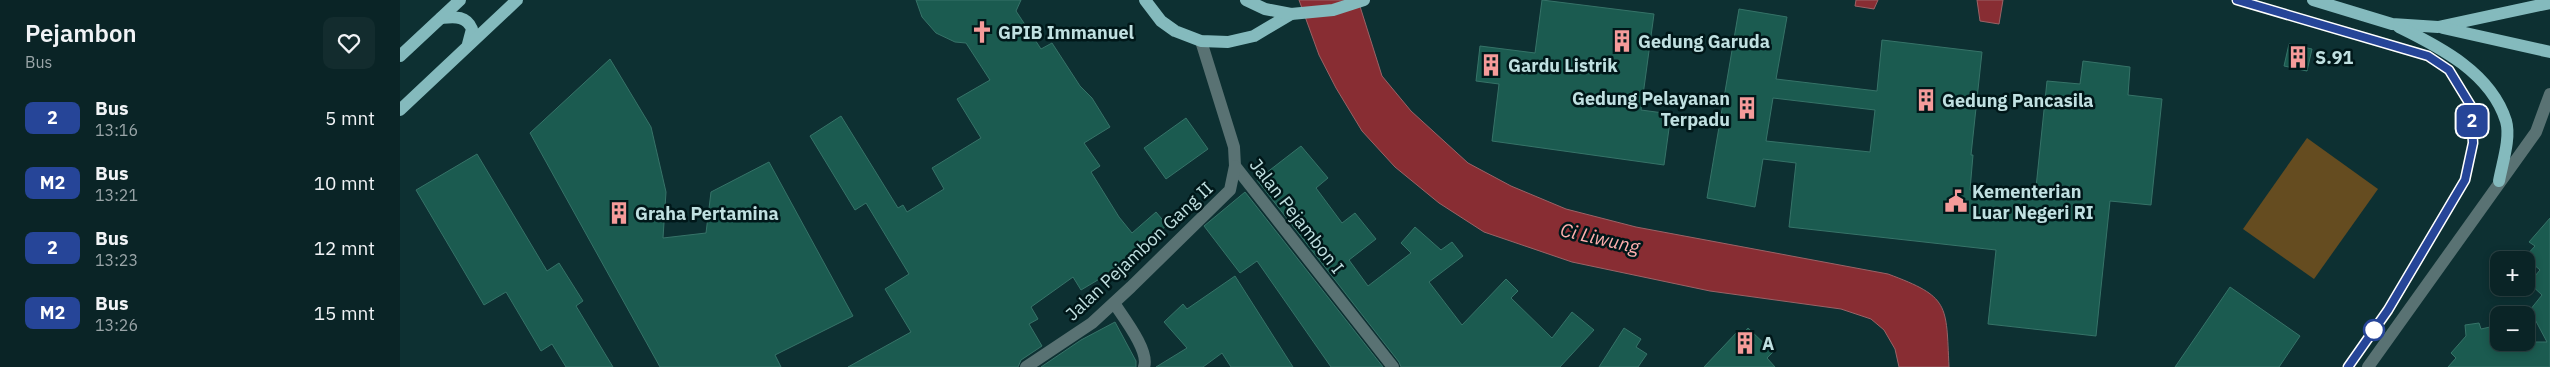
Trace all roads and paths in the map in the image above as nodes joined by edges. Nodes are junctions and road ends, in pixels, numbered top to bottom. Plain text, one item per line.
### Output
1 (460, 0) edge
2 (517, 0) edge
3 (1145, 0) edge
4 (1246, 0) edge
5 (1364, 0) edge
6 (2313, 0) edge
7 (2550, 2) edge
8 (1293, 14) junction
9 (441, 18) junction
10 (2392, 24) junction
11 (2438, 27) junction
12 (1201, 41) junction
13 (468, 45) junction
14 (2550, 52) edge
15 (400, 56) edge
16 (2550, 94) edge
17 (400, 110) edge
18 (1235, 166) junction
19 (2499, 182) junction
20 (1114, 303) junction
21 (1026, 367) edge
22 (1144, 367) edge
23 (1393, 367) edge
24 (2368, 367) edge

1 - 9 main road
2 - 13 main road
3 - 12 main road
4 - 8 main road
5 - 8 main road
6 - 10 main road
7 - 11 main road
8 - 12 main road
9 - 13 main road
9 - 15 main road
10 - 11 main road
10 - 19 main road
11 - 14 main road
12 - 18 street, Jalan Pejambon I
13 - 17 main road
16 - 19 street
18 - 20 street, Jalan Pejambon Gang II
18 - 23 street, Jalan Pejambon I
19 - 24 street
20 - 21 street, Jalan Pejambon Gang II
20 - 22 street

